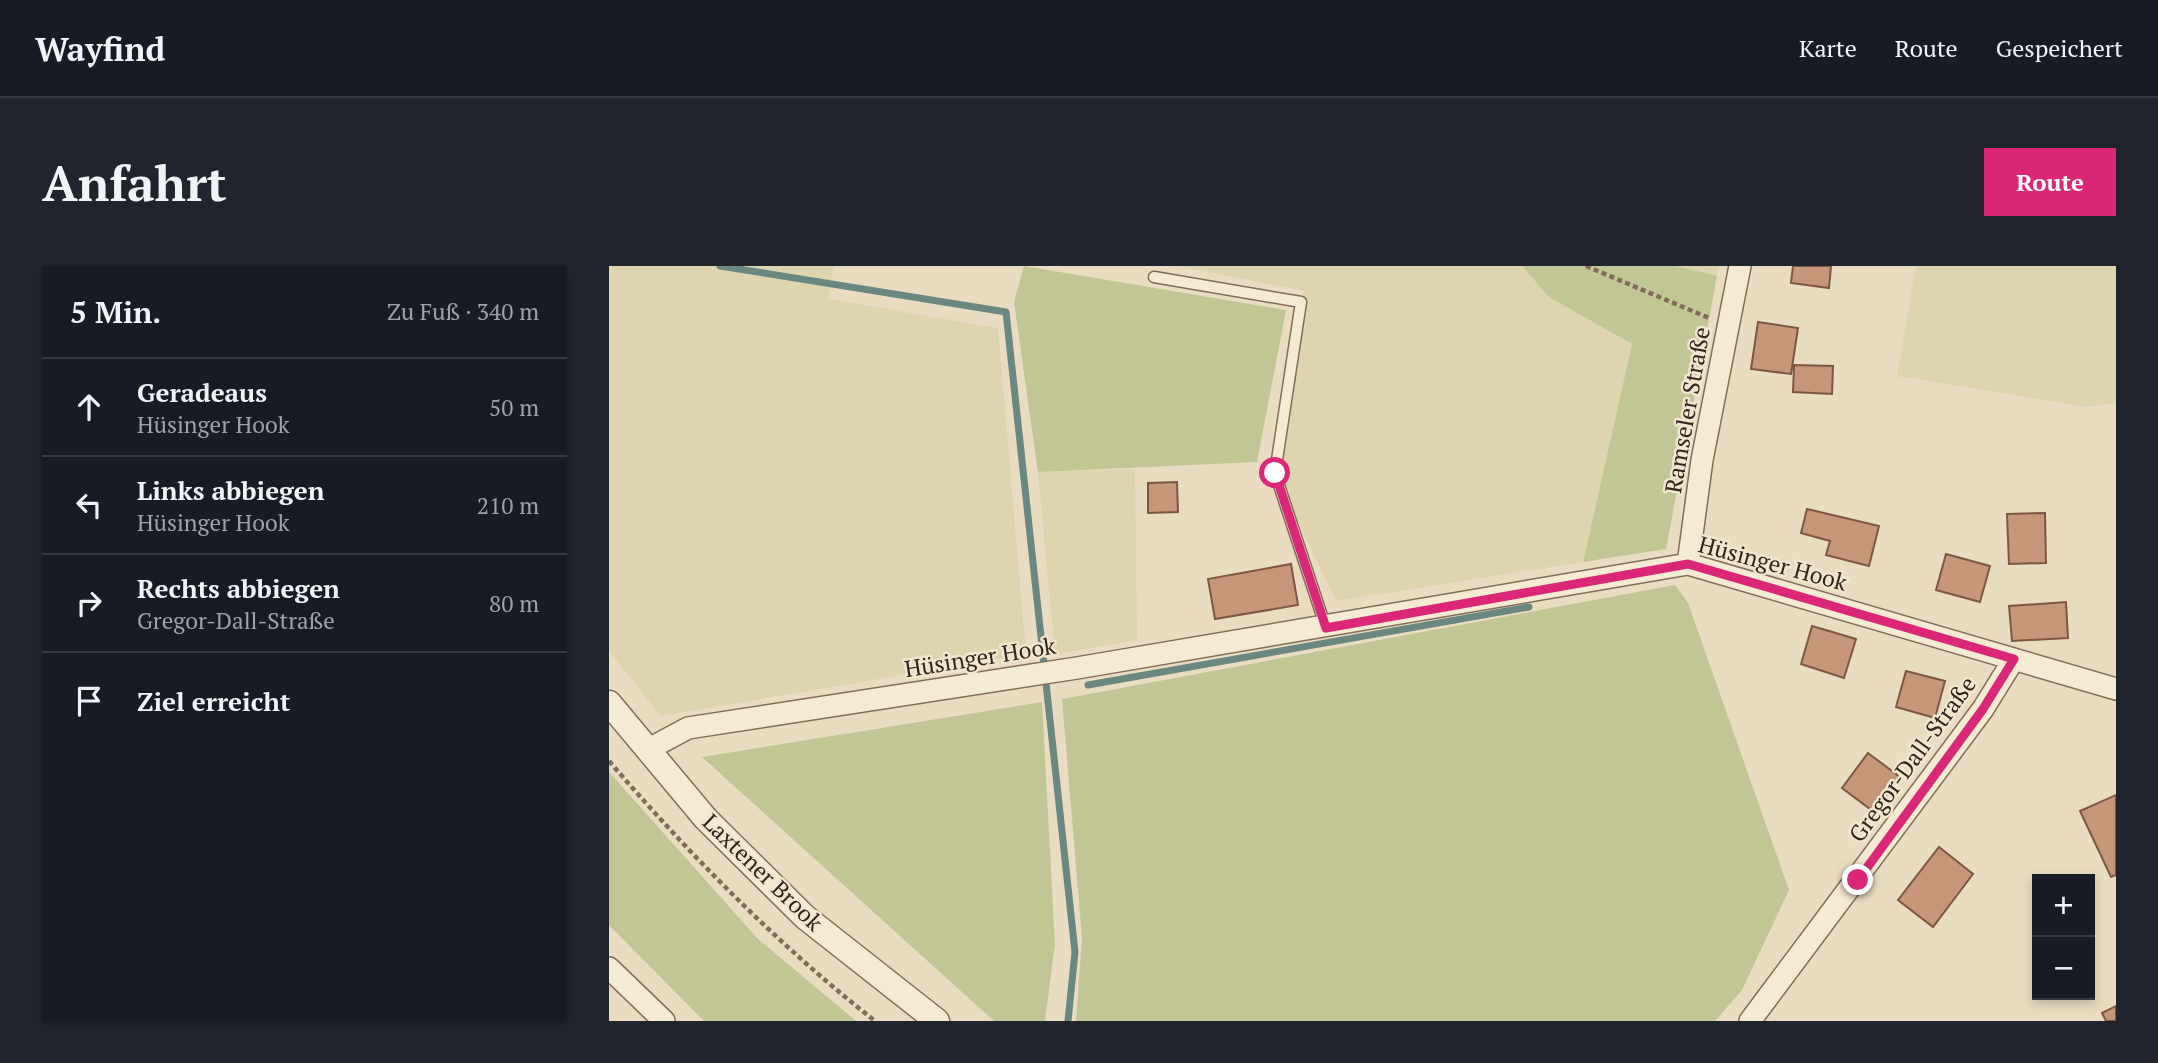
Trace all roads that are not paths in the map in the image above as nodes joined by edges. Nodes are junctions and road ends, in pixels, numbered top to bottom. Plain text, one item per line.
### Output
1 (1740, 266) edge
2 (1154, 277) dead end
3 (1688, 564) junction
4 (1326, 628) junction
5 (2014, 659) junction
6 (2116, 689) edge
7 (609, 703) edge
8 (647, 750) junction
9 (609, 968) edge
10 (664, 1021) edge
11 (937, 1021) edge
12 (1749, 1021) edge

1 - 3 street, Ramseler Straße
2 - 4 lane
3 - 4 street, Hüsinger Hook
3 - 5 street, Hüsinger Hook
4 - 8 street, Hüsinger Hook
5 - 6 street, Hüsinger Hook
5 - 12 street, Gregor-Dall-Straße
7 - 8 street, Laxtener Brook
8 - 11 street, Laxtener Brook
9 - 10 street

